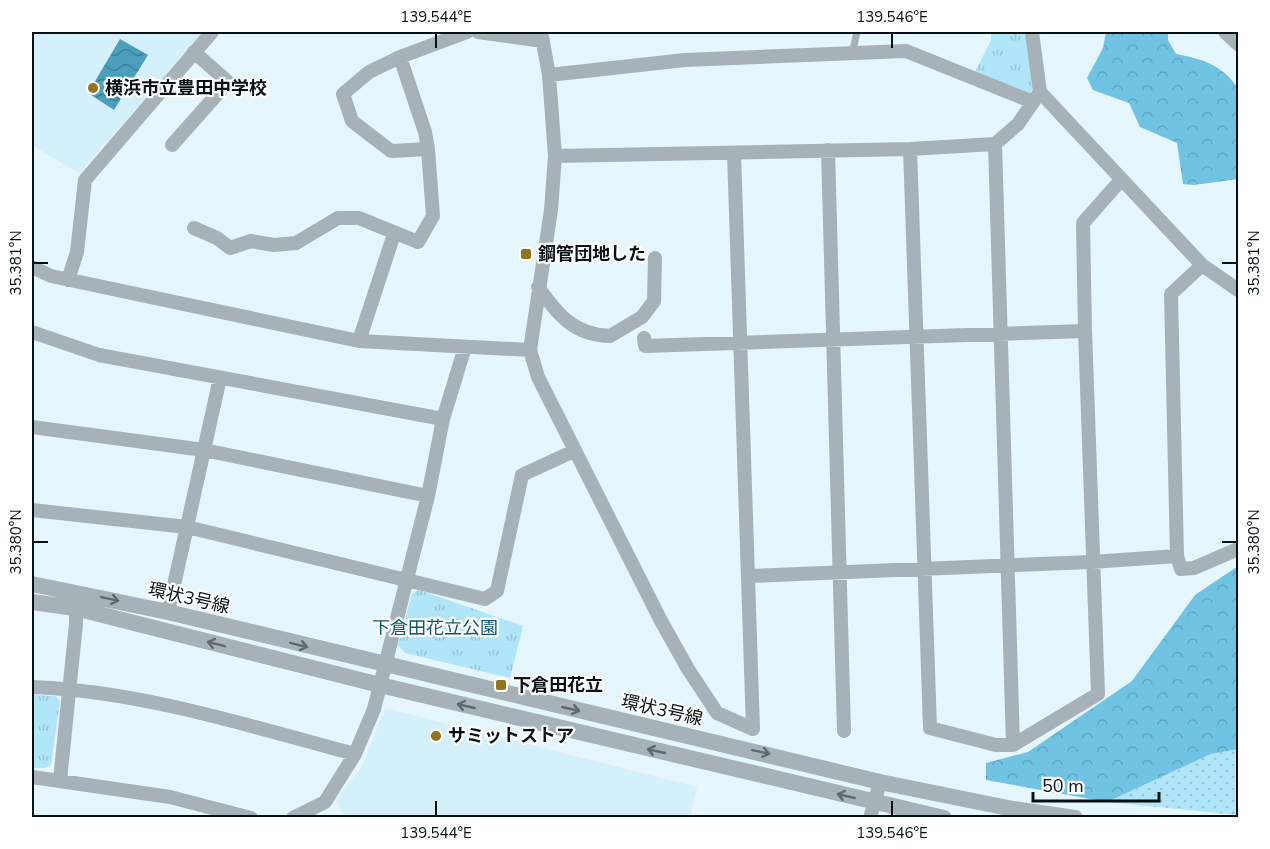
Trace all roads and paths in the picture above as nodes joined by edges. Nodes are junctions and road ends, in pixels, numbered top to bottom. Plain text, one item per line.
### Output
1 (212, 32) edge
2 (467, 32) edge
3 (478, 32) edge
4 (857, 32) edge
5 (1032, 32) edge
6 (1226, 32) edge
7 (542, 36) edge
8 (1239, 44) edge
9 (194, 52) junction
10 (852, 54) junction
11 (399, 57) junction
12 (549, 75) junction
13 (1037, 97) junction
14 (995, 144) junction
15 (172, 145) dead end
16 (428, 149) junction
17 (910, 149) junction
18 (828, 150) junction
19 (734, 153) junction
20 (555, 156) junction
21 (1121, 180) junction
22 (194, 228) dead end
23 (394, 234) junction
24 (655, 258) dead end
25 (1202, 265) junction
26 (32, 267) edge
27 (68, 280) junction
28 (538, 288) junction
29 (1239, 290) edge
30 (1085, 331) junction
31 (32, 332) edge
32 (1001, 332) junction
33 (916, 335) junction
34 (833, 337) junction
35 (644, 338) dead end
36 (359, 341) junction
37 (741, 343) junction
38 (465, 347) junction
39 (530, 350) junction
40 (220, 378) junction
41 (443, 419) junction
42 (32, 428) edge
43 (204, 450) junction
44 (574, 451) junction
45 (428, 496) junction
46 (32, 510) edge
47 (187, 527) junction
48 (1239, 549) edge
49 (1177, 556) junction
50 (1092, 562) junction
51 (1008, 566) junction
52 (924, 568) junction
53 (840, 571) junction
54 (749, 576) junction
55 (405, 580) junction
56 (32, 584) edge
57 (76, 600) junction
58 (32, 602) edge
59 (168, 612) junction
60 (384, 665) junction
61 (380, 686) junction
62 (32, 687) edge
63 (69, 688) junction
64 (844, 731) dead end
65 (1013, 745) junction
66 (355, 754) junction
67 (32, 777) edge
68 (60, 780) junction
69 (880, 782) junction
70 (871, 810) edge
71 (251, 818) edge
72 (293, 818) edge
73 (944, 818) edge
74 (1075, 818) edge

1 - 9 street
2 - 11 street
3 - 7 street
4 - 10 lane
5 - 13 street
6 - 8 street
7 - 12 street
9 - 15 street
9 - 27 street
10 - 12 street
10 - 13 street
11 - 16 street
11 - 16 street
12 - 20 street
13 - 14 street
13 - 21 street
14 - 17 street
14 - 32 street
16 - 23 street
17 - 18 street
17 - 33 street
18 - 19 street
18 - 34 street
19 - 20 street
19 - 37 street
20 - 28 street
21 - 25 street
21 - 30 street
22 - 23 street
23 - 36 street
24 - 28 street
25 - 29 street
25 - 49 street
26 - 27 street
27 - 36 street
28 - 39 street
30 - 32 street
30 - 50 street
31 - 40 street
32 - 33 street
32 - 51 street
33 - 34 street
33 - 52 street
34 - 37 street
34 - 53 street
35 - 37 street
36 - 38 street
37 - 54 street
38 - 39 street
38 - 41 street
39 - 44 street
40 - 41 street
40 - 43 street
41 - 45 street
42 - 43 street
43 - 45 street
43 - 47 street
44 - 54 street
44 - 55 street
45 - 55 street
46 - 47 street
47 - 55 street
47 - 59 street
48 - 49 street
49 - 50 street
50 - 51 street
50 - 65 street
51 - 52 street
51 - 65 street
52 - 53 street
52 - 65 street
53 - 54 street
53 - 64 street
55 - 60 street
56 - 57 street, 環状3号線
57 - 58 street, 環状3号線
57 -> 59 street, 環状3号線
61 -> 57 street, 環状3号線
57 - 63 street
59 -> 60 street, 環状3号線
60 - 61 street
60 -> 69 street, 環状3号線
61 - 66 street
70 -> 61 street, 環状3号線
62 - 63 street
63 - 66 street
63 - 68 street
66 - 72 street
67 - 68 street
68 - 71 street
69 - 70 street
69 - 74 street, 環状3号線
70 - 73 street, 環状3号線

